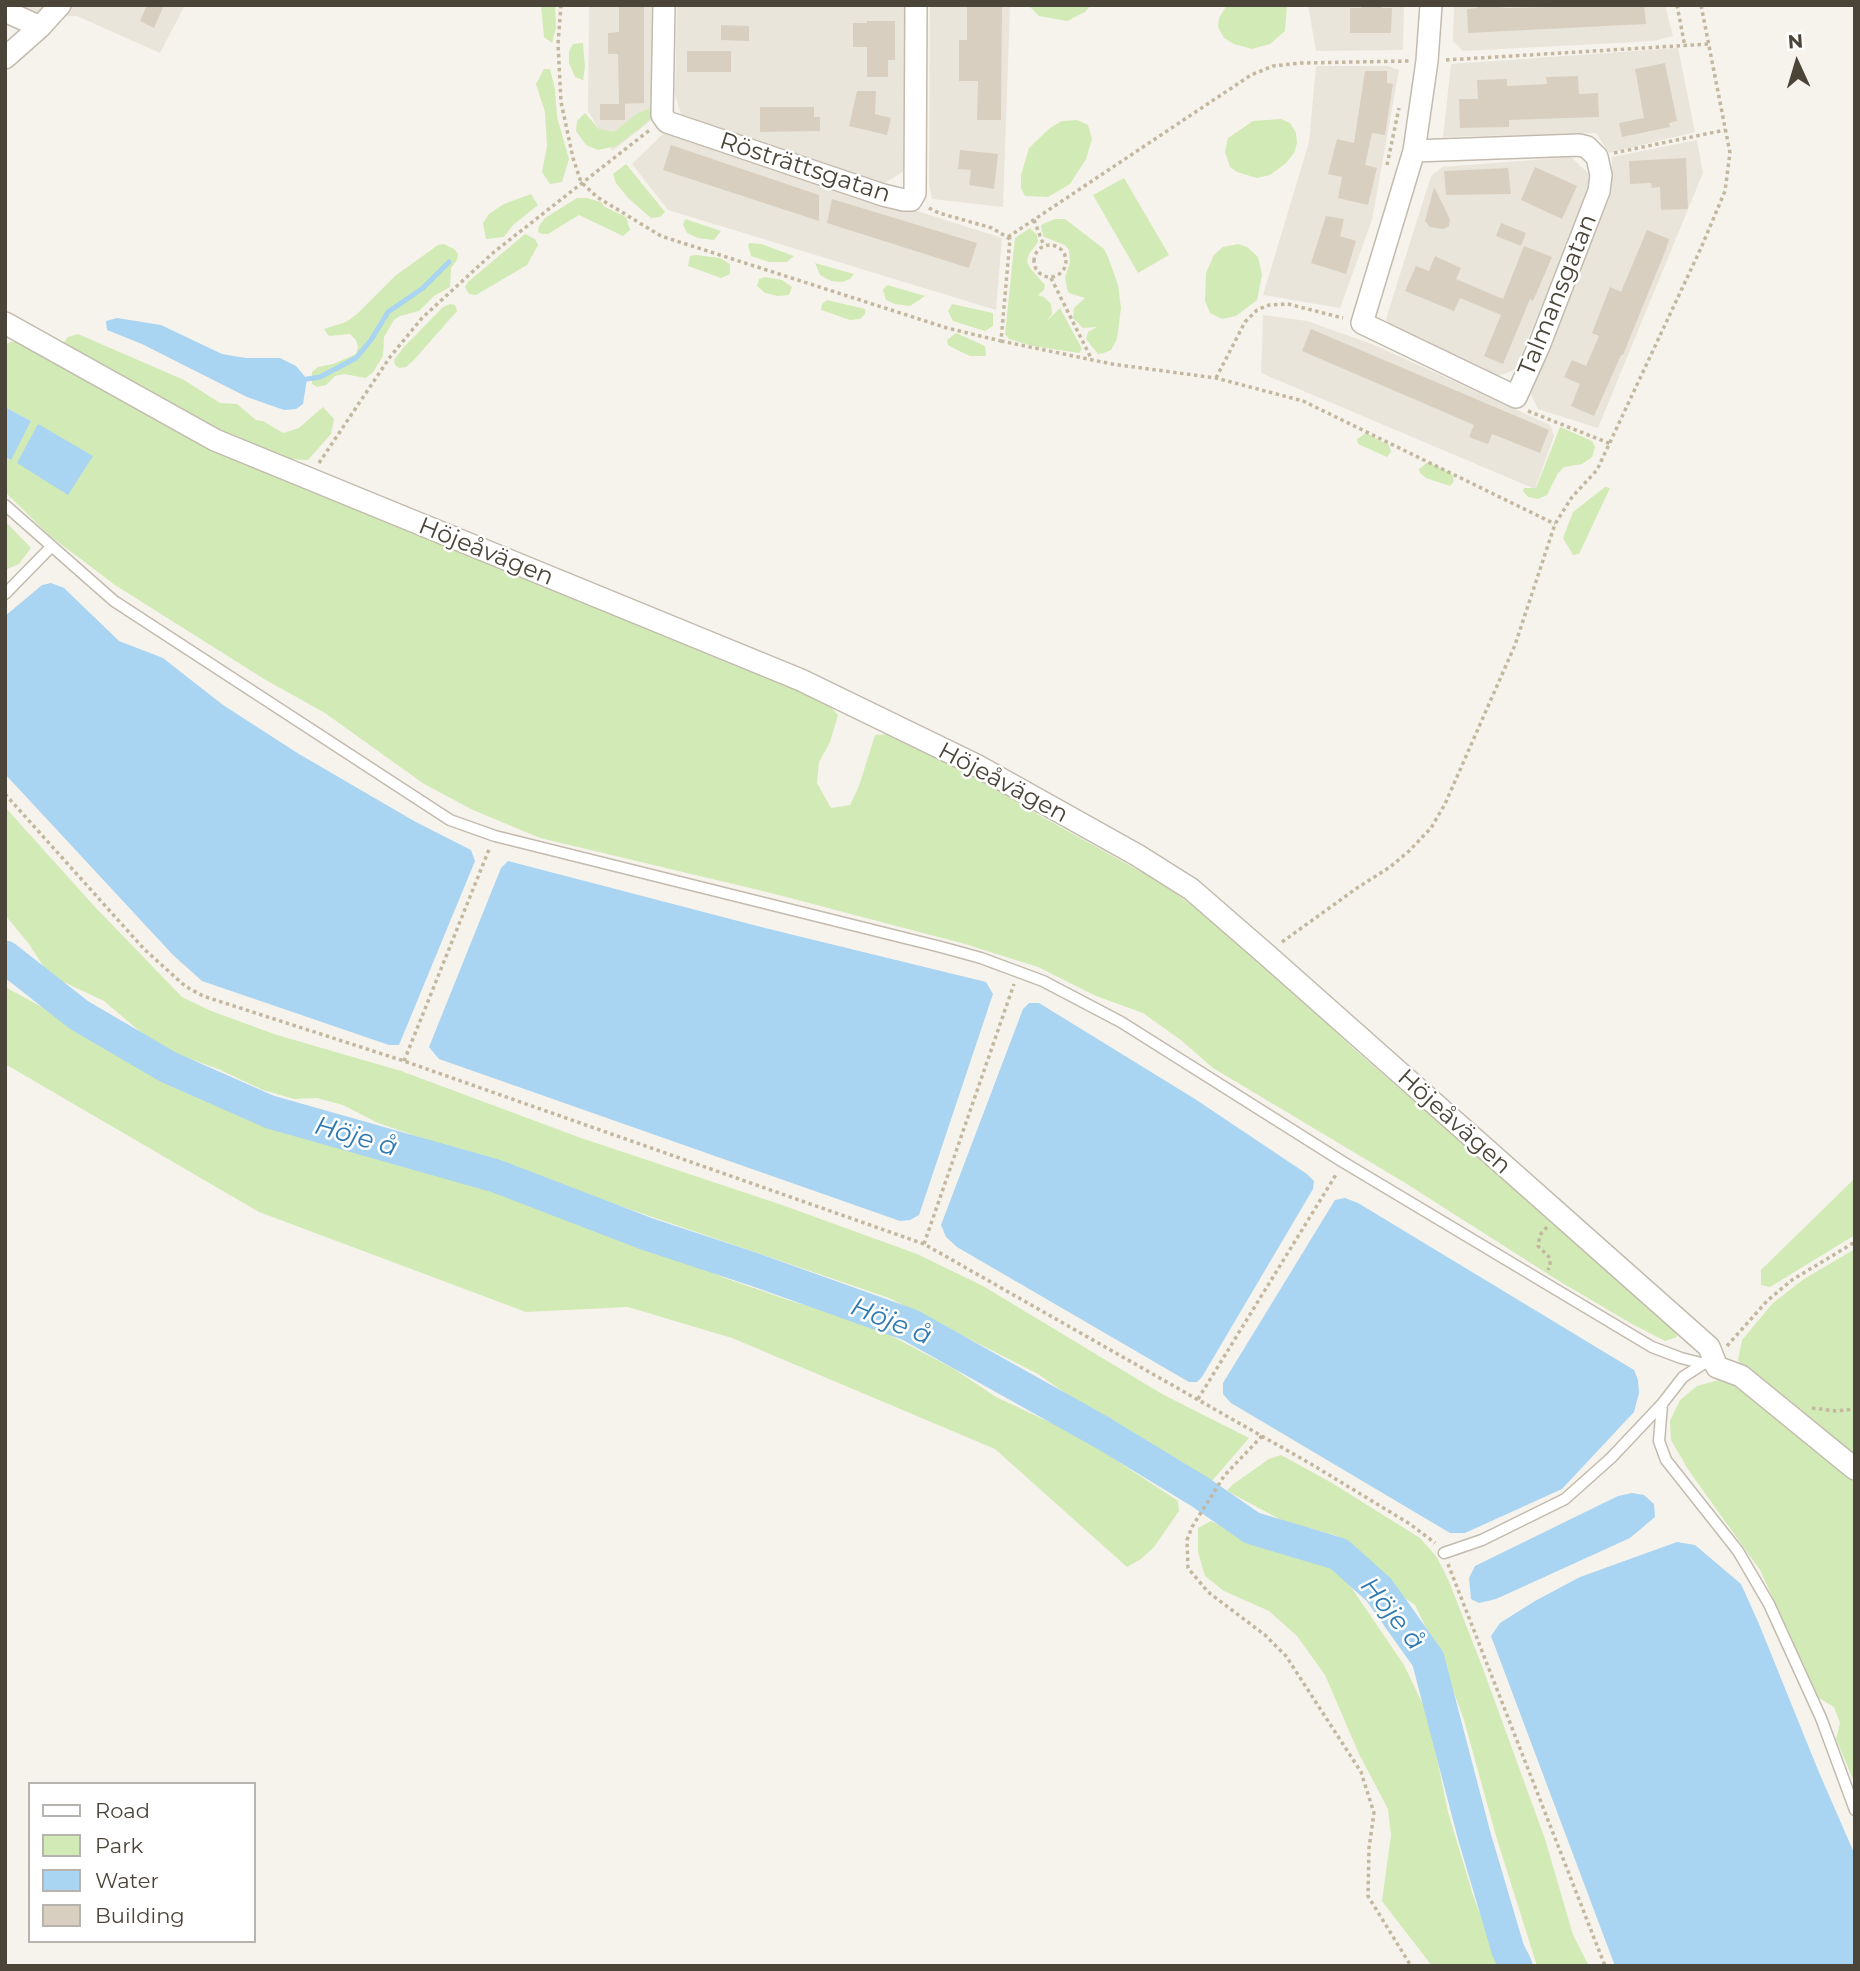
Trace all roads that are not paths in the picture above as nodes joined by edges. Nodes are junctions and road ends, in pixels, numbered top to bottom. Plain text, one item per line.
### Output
1 (60, 5) edge
2 (664, 5) edge
3 (916, 5) edge
4 (1431, 5) edge
5 (5, 11) edge
6 (40, 27) junction
7 (5, 58) edge
8 (1414, 151) junction
9 (7, 327) edge
10 (5, 505) edge
11 (51, 547) junction
12 (5, 594) edge
13 (1710, 1365) junction
14 (1662, 1404) junction
15 (1855, 1469) edge
16 (1444, 1553) road end
17 (1855, 1810) edge

1 - 6 street
2 - 3 street, Rösträttsgatan
4 - 8 street
5 - 6 street
6 - 7 street
8 - 8 street, Talmansgatan
9 - 13 street, Höjeåvägen
10 - 11 lane
11 - 12 lane
11 - 13 lane
13 - 14 lane
13 - 15 street
14 - 16 lane
14 - 17 lane

